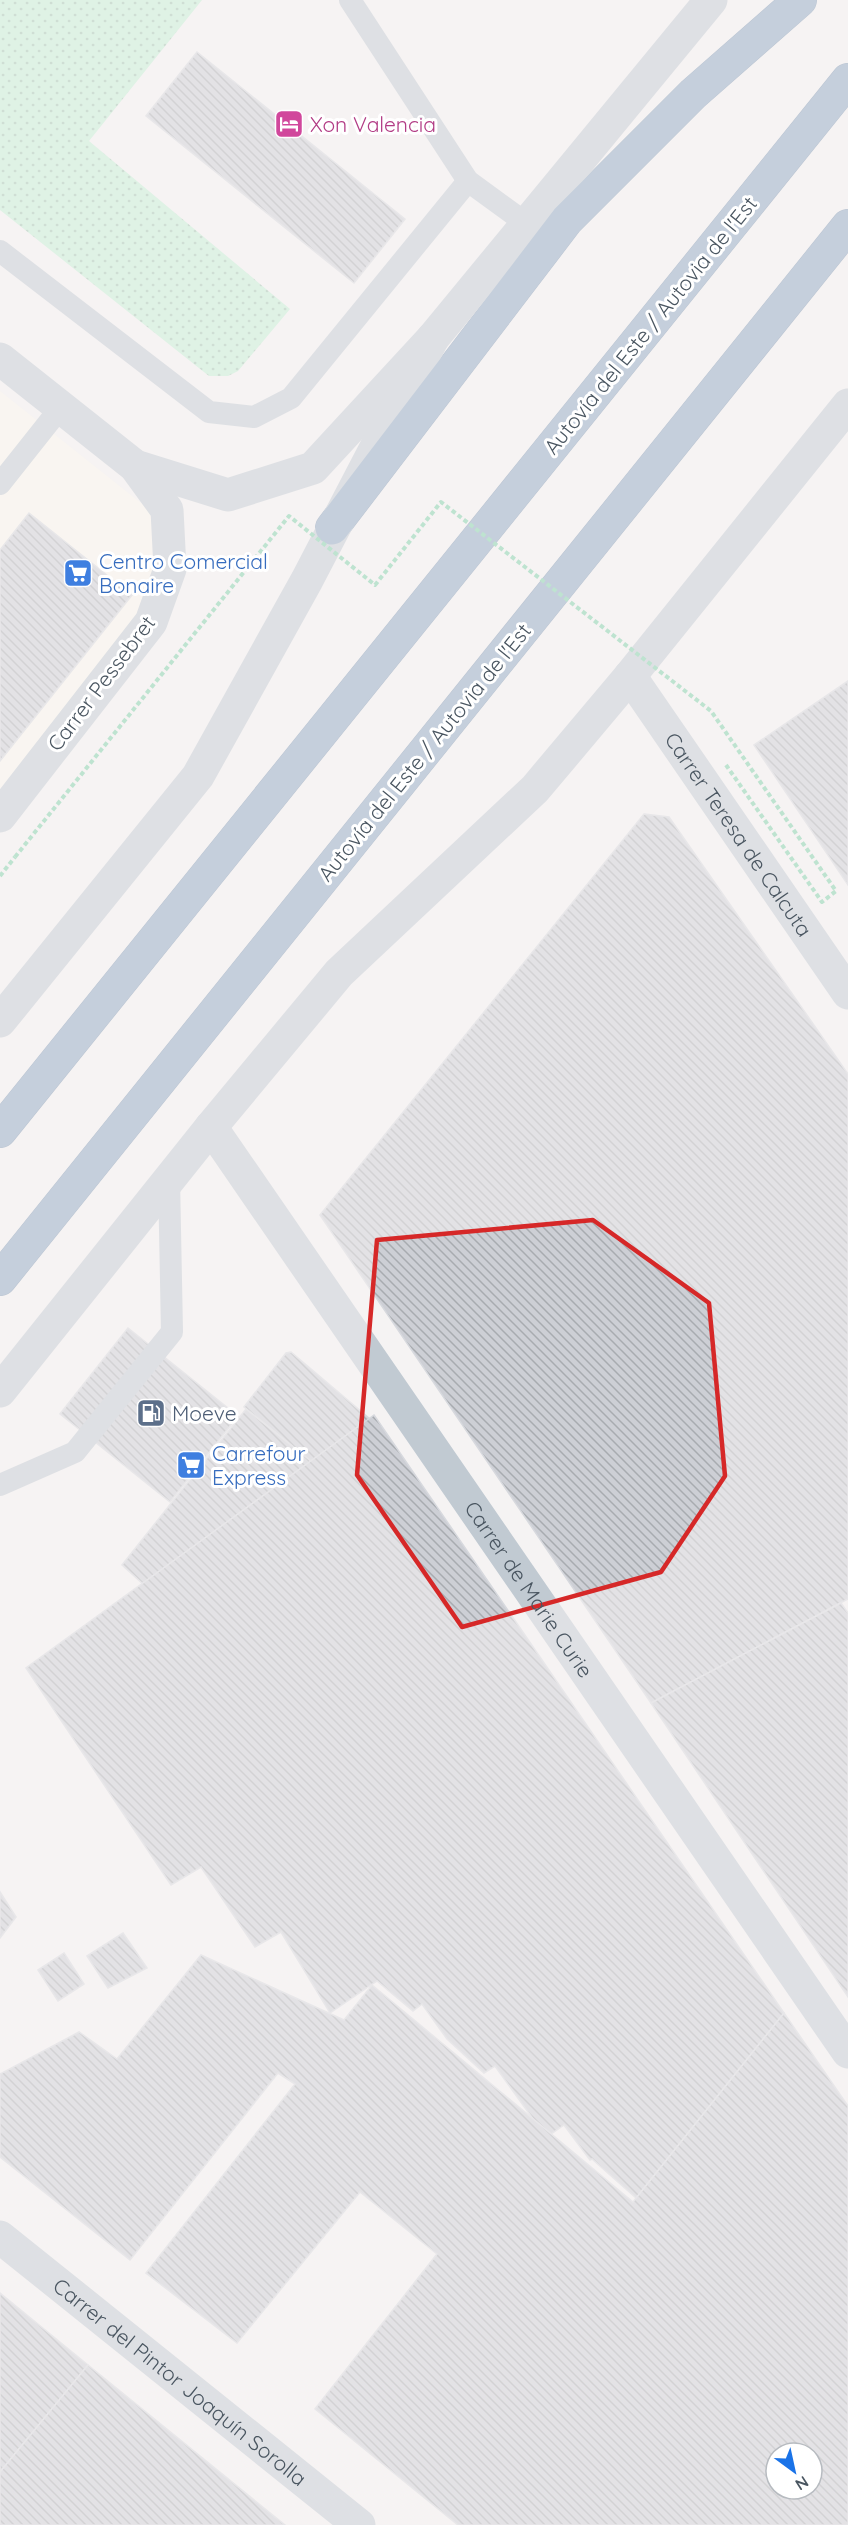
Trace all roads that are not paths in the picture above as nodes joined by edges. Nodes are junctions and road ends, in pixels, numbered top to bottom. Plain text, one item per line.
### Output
1 (350, 0) edge
2 (711, 0) edge
3 (800, 0) edge
4 (848, 80) edge
5 (468, 181) junction
6 (527, 224) junction
7 (848, 226) edge
8 (0, 251) edge
9 (433, 338) junction
10 (0, 359) edge
11 (848, 405) edge
12 (61, 407) junction
13 (135, 466) junction
14 (0, 484) edge
15 (332, 528) junction
16 (630, 676) junction
17 (0, 816) edge
18 (848, 993) edge
19 (0, 1021) edge
20 (211, 1127) junction
21 (0, 1131) edge
22 (170, 1178) junction
23 (0, 1279) edge
24 (0, 1391) edge
25 (0, 1485) edge
26 (848, 2052) edge
27 (0, 2237) edge
28 (359, 2525) edge

1 - 5 lane
2 - 6 street
3 - 15 highway
4 - 21 highway, Autovía del Este / Autovia de l'Est
5 - 6 lane
5 - 8 lane
6 - 9 street
7 - 23 highway, Autovía del Este / Autovia de l'Est
9 - 13 street
9 - 15 street
10 - 12 street, Carrer Pessebret
11 - 16 street
12 - 13 street, Carrer Pessebret
12 - 14 lane
13 - 17 street, Carrer Pessebret
15 - 19 street
16 - 18 street, Carrer Teresa de Calcuta
16 - 20 street
20 - 22 street
20 - 26 street, Carrer de Marie Curie
22 - 24 street
22 - 25 lane
27 - 28 street, Carrer del Pintor Joaquín Sorolla

